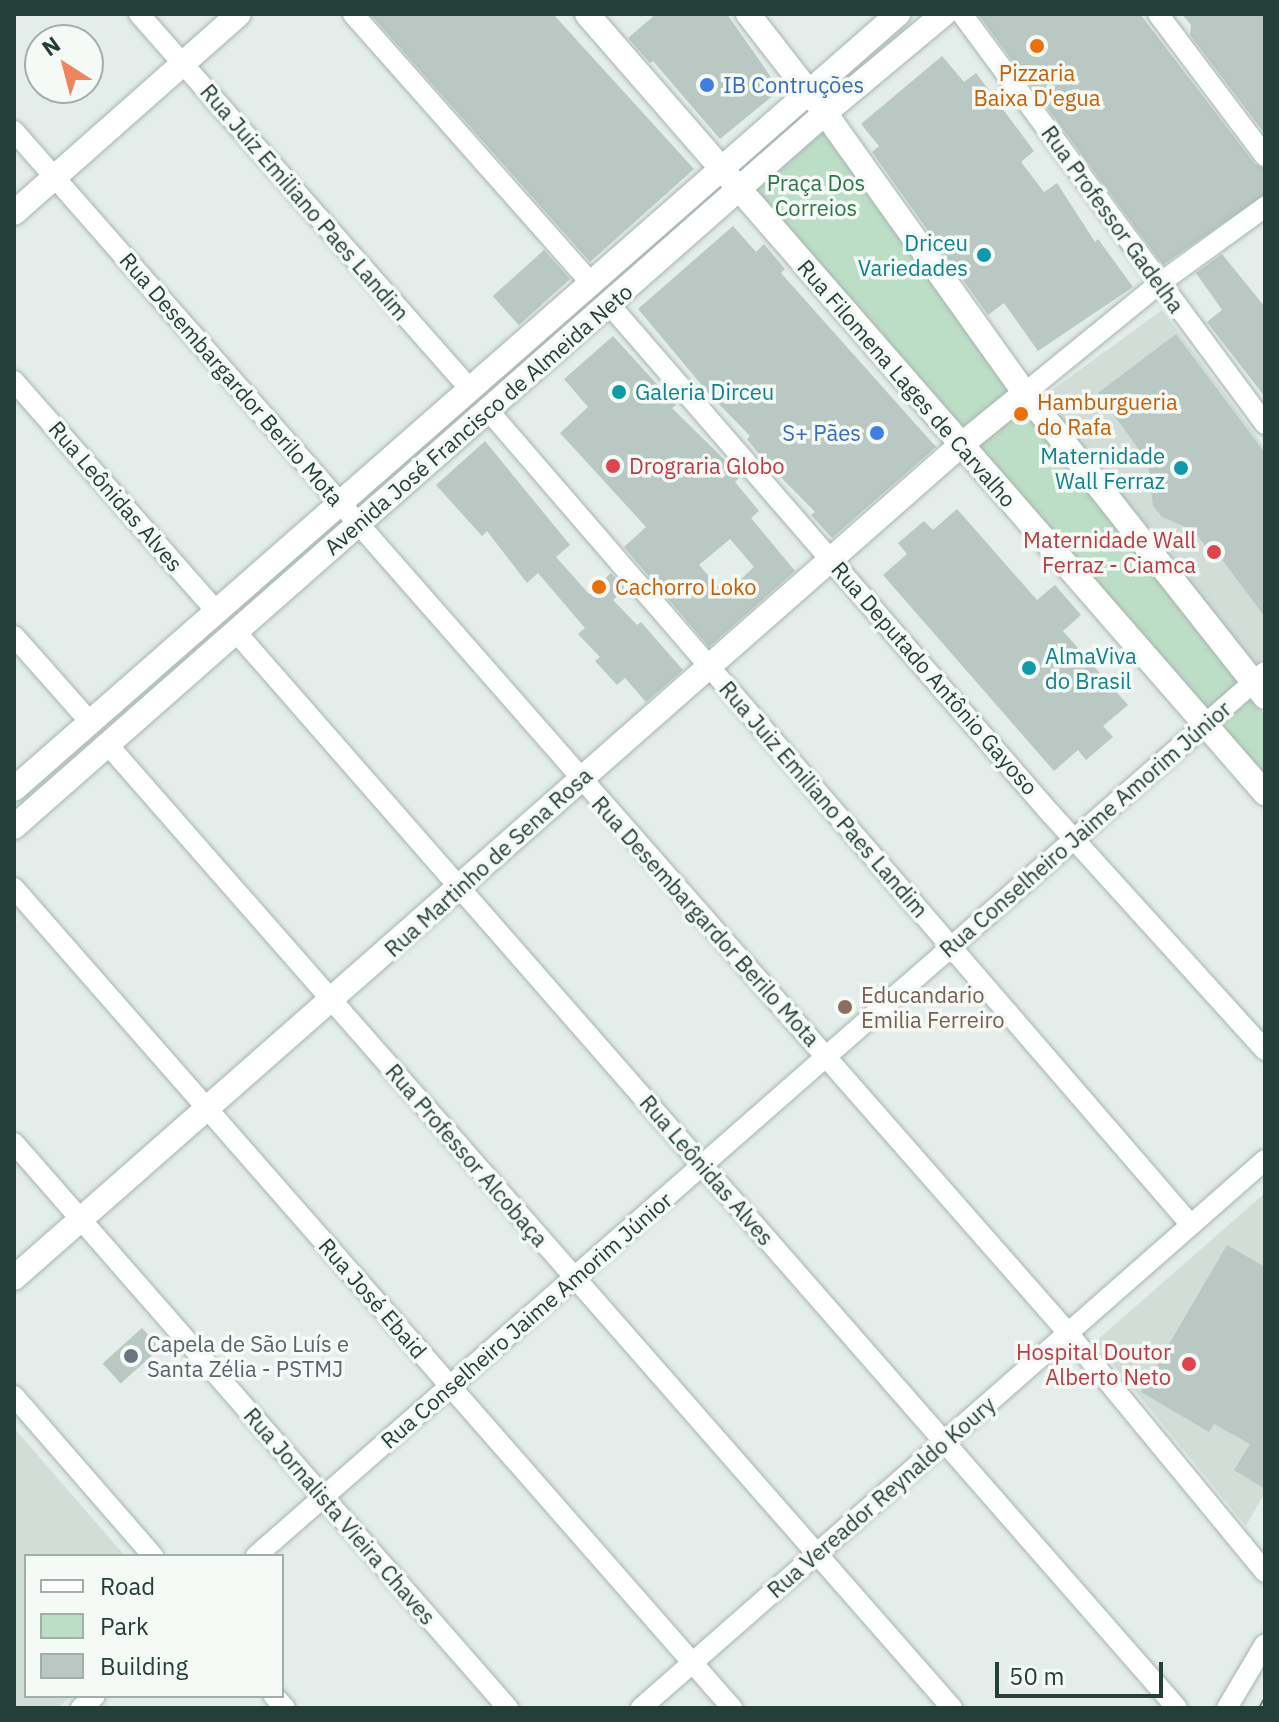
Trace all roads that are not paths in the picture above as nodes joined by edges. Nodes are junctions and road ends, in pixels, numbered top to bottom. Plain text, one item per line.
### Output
1 (139, 14) edge
2 (239, 14) edge
3 (353, 14) edge
4 (587, 14) edge
5 (748, 14) edge
6 (898, 14) edge
7 (944, 14) edge
8 (962, 14) edge
9 (1158, 14) edge
10 (183, 63) junction
11 (808, 92) junction
12 (825, 113) junction
13 (14, 131) edge
14 (1265, 156) edge
15 (720, 170) junction
16 (55, 177) junction
17 (738, 190) junction
18 (1265, 207) edge
19 (14, 213) edge
20 (591, 283) junction
21 (1160, 283) junction
22 (609, 304) junction
23 (14, 381) edge
24 (470, 389) junction
25 (1025, 393) junction
26 (488, 410) junction
27 (1265, 424) edge
28 (961, 445) junction
29 (340, 501) junction
30 (359, 523) junction
31 (833, 559) junction
32 (217, 612) junction
33 (236, 632) junction
34 (14, 636) edge
35 (711, 668) junction
36 (1261, 683) edge
37 (91, 723) junction
38 (1207, 723) junction
39 (109, 746) junction
40 (580, 780) junction
41 (14, 789) edge
42 (1265, 793) edge
43 (14, 827) edge
44 (1075, 838) junction
45 (14, 888) edge
46 (461, 889) junction
47 (950, 946) junction
48 (332, 1000) junction
49 (1265, 1050) edge
50 (826, 1056) junction
51 (207, 1109) junction
52 (14, 1143) edge
53 (1265, 1160) edge
54 (703, 1165) junction
55 (81, 1220) junction
56 (1191, 1225) junction
57 (574, 1277) junction
58 (14, 1278) edge
59 (1068, 1333) junction
60 (449, 1386) junction
61 (14, 1396) edge
62 (944, 1442) junction
63 (324, 1497) junction
64 (151, 1554) edge
65 (258, 1554) edge
66 (817, 1554) junction
67 (1265, 1572) edge
68 (1265, 1644) edge
69 (692, 1663) junction
70 (508, 1708) edge
71 (641, 1708) edge
72 (732, 1708) edge
73 (952, 1708) edge
74 (1177, 1708) edge
75 (1227, 1708) edge

1 - 10 street, Rua Juiz Emiliano Paes Landim
2 - 10 street
3 - 20 street
4 - 15 street
5 - 11 street
6 - 11 street, Avenida José Francisco de Almeida Neto
7 - 12 street, Avenida José Francisco de Almeida Neto
8 - 21 street, Rua Professor Gadelha
9 - 14 street
10 - 16 street
10 - 24 street, Rua Juiz Emiliano Paes Landim
11 - 12 street
11 - 15 street, Avenida José Francisco de Almeida Neto
12 - 17 street, Avenida José Francisco de Almeida Neto
12 - 25 street
13 - 16 street, Rua Desembargardor Berilo Mota
15 - 17 street, Rua Filomena Lages de Carvalho
15 - 20 street, Avenida José Francisco de Almeida Neto
16 - 19 street
16 - 29 street, Rua Desembargardor Berilo Mota
17 - 22 street, Avenida José Francisco de Almeida Neto
17 - 28 street, Rua Filomena Lages de Carvalho
18 - 21 street
20 - 24 street, Avenida José Francisco de Almeida Neto
21 - 25 street
21 - 27 street, Rua Professor Gadelha
22 - 26 street, Avenida José Francisco de Almeida Neto
22 - 31 street, Rua Deputado Antônio Gayoso
23 - 32 street, Rua Leônidas Alves
24 - 29 street, Avenida José Francisco de Almeida Neto
25 - 28 street, Rua Martinho de Sena Rosa
25 - 36 street
26 - 30 street, Avenida José Francisco de Almeida Neto
26 - 35 street, Rua Juiz Emiliano Paes Landim
28 - 31 street, Rua Martinho de Sena Rosa
28 - 38 street, Rua Filomena Lages de Carvalho
29 - 30 street, Rua Desembargardor Berilo Mota
29 - 32 street, Avenida José Francisco de Almeida Neto
30 - 33 street, Avenida José Francisco de Almeida Neto
30 - 40 street, Rua Desembargardor Berilo Mota
31 - 35 street, Rua Martinho de Sena Rosa
31 - 44 street, Rua Deputado Antônio Gayoso
32 - 37 street, Avenida José Francisco de Almeida Neto
33 - 39 street, Avenida José Francisco de Almeida Neto
33 - 46 street, Rua Leônidas Alves
34 - 37 street
35 - 40 street, Rua Martinho de Sena Rosa
35 - 47 street, Rua Juiz Emiliano Paes Landim
36 - 38 street, Rua Conselheiro Jaime Amorim Júnior
37 - 41 street, Avenida José Francisco de Almeida Neto
38 - 42 street, Rua Filomena Lages de Carvalho
38 - 44 street, Rua Conselheiro Jaime Amorim Júnior
39 - 43 street, Avenida José Francisco de Almeida Neto
39 - 48 street, Rua Professor Alcobaça
40 - 46 street, Rua Martinho de Sena Rosa
40 - 50 street, Rua Desembargardor Berilo Mota
44 - 47 street, Rua Conselheiro Jaime Amorim Júnior
44 - 49 street, Rua Deputado Antônio Gayoso
45 - 51 street, Rua José Ebaid
46 - 48 street, Rua Martinho de Sena Rosa
46 - 54 street, Rua Leônidas Alves
47 - 50 street, Rua Conselheiro Jaime Amorim Júnior
47 - 56 street, Rua Juiz Emiliano Paes Landim
48 - 51 street, Rua Martinho de Sena Rosa
48 - 57 street, Rua Professor Alcobaça
50 - 54 street, Rua Conselheiro Jaime Amorim Júnior
50 - 59 street, Rua Desembargardor Berilo Mota
51 - 55 street, Rua Martinho de Sena Rosa
51 - 60 street, Rua José Ebaid
52 - 55 street, Rua Jornalista Vieira Chaves
53 - 56 street, Rua Vereador Reynaldo Koury
54 - 57 street, Rua Conselheiro Jaime Amorim Júnior
54 - 62 street, Rua Leônidas Alves
55 - 58 street, Rua Martinho de Sena Rosa
55 - 63 street, Rua Jornalista Vieira Chaves
56 - 59 street, Rua Vereador Reynaldo Koury
57 - 60 street, Rua Conselheiro Jaime Amorim Júnior
57 - 66 street, Rua Professor Alcobaça
59 - 62 street, Rua Vereador Reynaldo Koury
59 - 67 street, Rua Desembargardor Berilo Mota
60 - 63 street, Rua Conselheiro Jaime Amorim Júnior
60 - 69 street, Rua José Ebaid
61 - 64 street
62 - 66 street, Rua Vereador Reynaldo Koury
62 - 74 street, Rua Leônidas Alves
63 - 65 street, Rua Conselheiro Jaime Amorim Júnior
63 - 70 street, Rua Jornalista Vieira Chaves
66 - 69 street, Rua Vereador Reynaldo Koury
66 - 73 street, Rua Professor Alcobaça
68 - 75 street
69 - 71 street, Rua Vereador Reynaldo Koury
69 - 72 street, Rua José Ebaid

